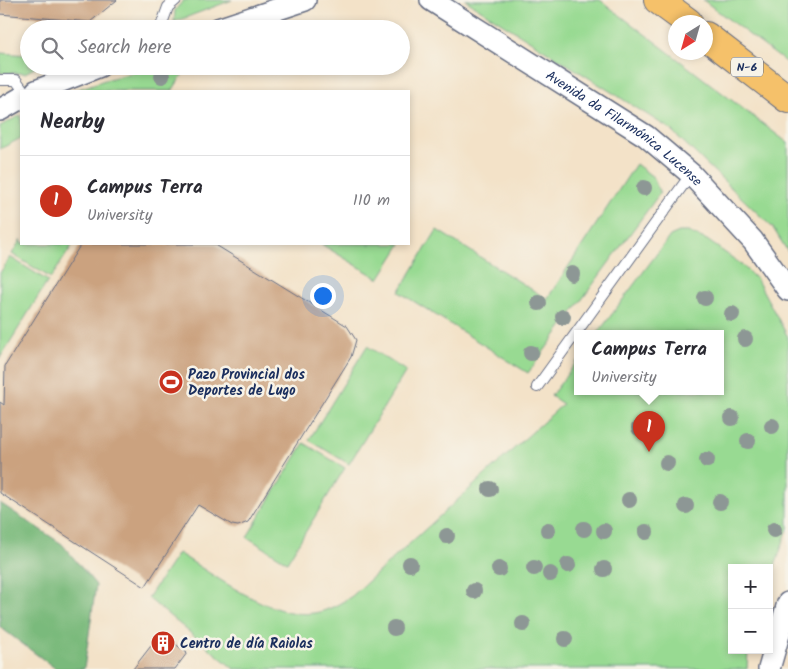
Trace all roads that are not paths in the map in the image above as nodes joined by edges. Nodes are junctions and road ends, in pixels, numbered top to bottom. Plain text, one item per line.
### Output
1 (176, 0) edge
2 (305, 0) edge
3 (431, 0) edge
4 (658, 0) edge
5 (678, 15) edge
6 (163, 20) edge
7 (245, 20) edge
8 (713, 41) edge
9 (77, 75) edge
10 (0, 80) edge
11 (23, 90) edge
12 (39, 90) edge
13 (788, 98) edge
14 (20, 99) edge
15 (0, 110) edge
16 (691, 174) junction
17 (788, 290) edge
18 (578, 330) edge
19 (574, 336) edge
20 (537, 387) dead end
21 (788, 602) edge
22 (770, 669) edge

1 - 6 lane
2 - 7 street
3 - 16 street, Avenida da Filarmónica Lucense
4 - 5 highway
8 - 13 highway, N-6
9 - 12 street
10 - 11 lane
14 - 15 street
16 - 17 street, Avenida da Filarmónica Lucense
16 - 18 lane
19 - 20 lane
21 - 22 street

